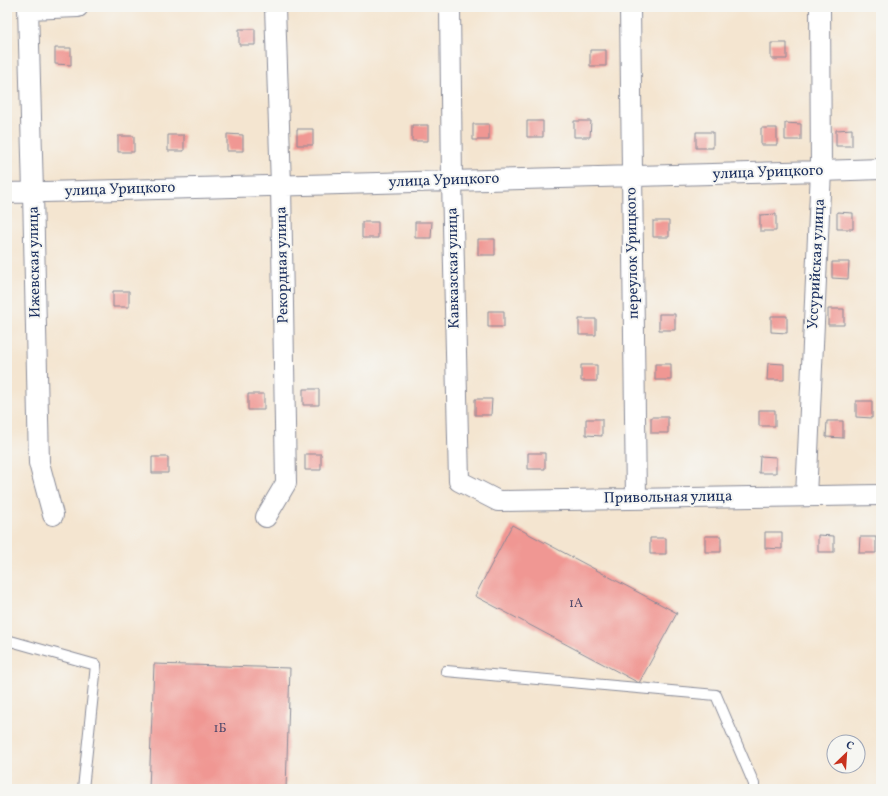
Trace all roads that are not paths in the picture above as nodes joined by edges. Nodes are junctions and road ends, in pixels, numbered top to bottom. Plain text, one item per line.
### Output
1 (78, 7) edge
2 (275, 7) edge
3 (450, 7) edge
4 (630, 7) edge
5 (820, 7) edge
6 (28, 8) edge
7 (881, 169) edge
8 (821, 171) junction
9 (632, 176) junction
10 (452, 181) junction
11 (281, 185) junction
12 (33, 192) junction
13 (7, 193) edge
14 (459, 481) joint
15 (881, 495) edge
16 (806, 496) junction
17 (636, 499) junction
18 (53, 515) dead end
19 (266, 517) dead end
20 (7, 640) edge
21 (446, 671) dead end
22 (83, 789) edge
23 (754, 789) edge

1 - 6 street
2 - 11 street, Рекордная улица
3 - 10 street, Кавказская улица
4 - 9 street, переулок Урицкого
5 - 8 street, Уссурийская улица
6 - 12 street, Ижевская улица
7 - 8 street, улица Урицкого
8 - 9 street, улица Урицкого
8 - 16 street, Уссурийская улица
9 - 10 street, улица Урицкого
9 - 17 street, переулок Урицкого
10 - 11 street, улица Урицкого
10 - 14 street, Кавказская улица
11 - 12 street, улица Урицкого
11 - 19 street, Рекордная улица
12 - 13 street, улица Урицкого
12 - 18 street, Ижевская улица
14 - 17 street, Привольная улица
15 - 16 street, Привольная улица
16 - 17 street, Привольная улица
20 - 22 lane
21 - 23 lane

